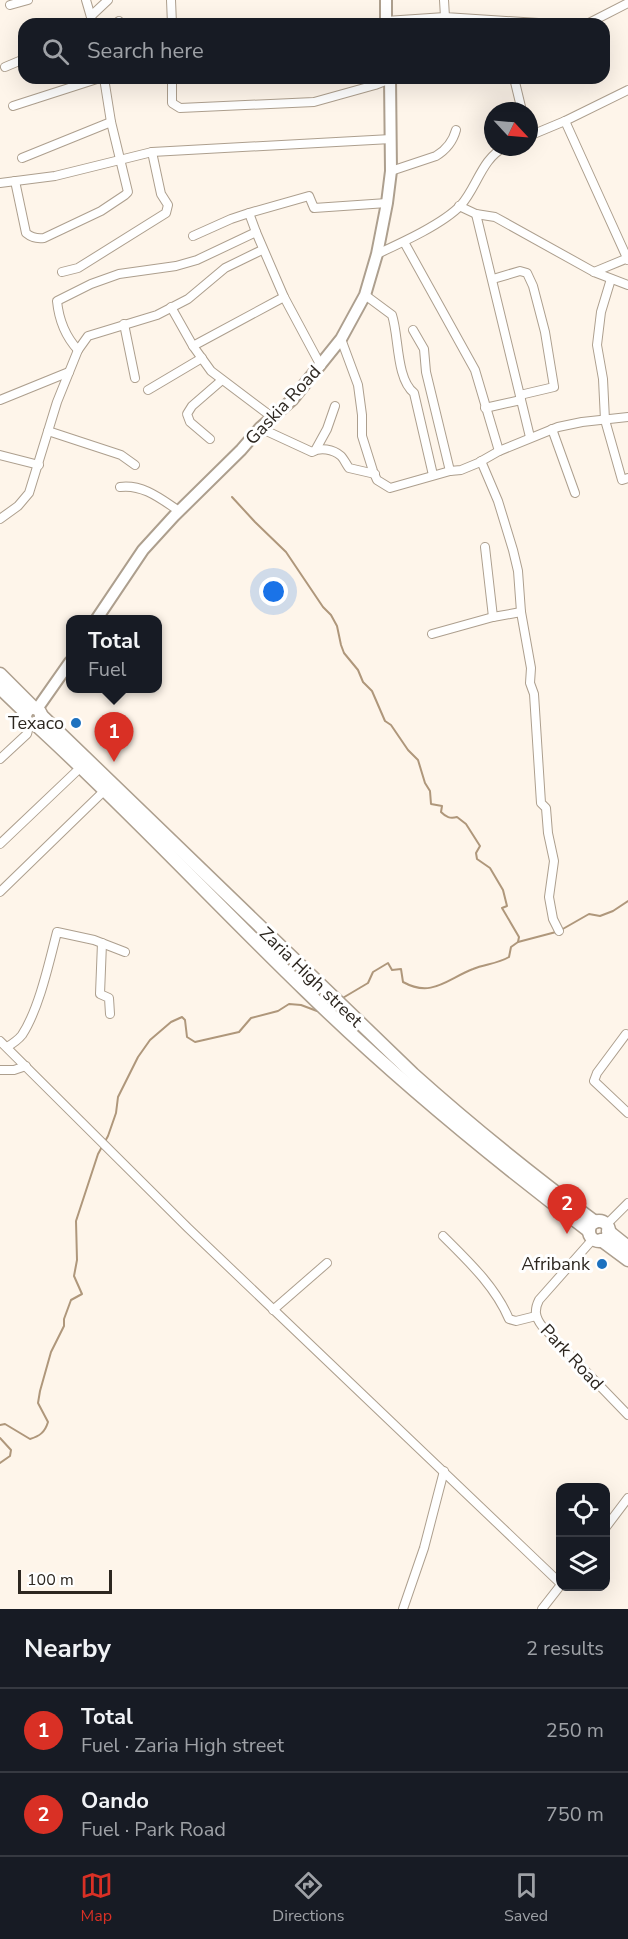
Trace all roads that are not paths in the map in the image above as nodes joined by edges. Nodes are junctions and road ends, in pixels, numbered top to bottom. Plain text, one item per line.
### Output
1 (28, 0) edge
2 (86, 0) edge
3 (108, 0) edge
4 (171, 0) edge
5 (386, 0) edge
6 (444, 0) edge
7 (628, 3) edge
8 (10, 5) dead end
9 (445, 17) junction
10 (91, 18) edge
11 (95, 18) edge
12 (171, 18) edge
13 (386, 18) edge
14 (433, 18) edge
15 (461, 18) edge
16 (598, 18) edge
17 (18, 62) edge
18 (5, 67) dead end
19 (83, 84) edge
20 (103, 84) edge
21 (172, 84) edge
22 (379, 84) edge
23 (392, 84) edge
24 (515, 84) edge
25 (628, 90) edge
26 (520, 102) edge
27 (13, 106) dead end
28 (565, 121) junction
29 (111, 122) junction
30 (456, 130) dead end
31 (538, 132) edge
32 (391, 139) junction
33 (152, 152) junction
34 (492, 156) edge
35 (22, 158) dead end
36 (120, 158) junction
37 (391, 171) junction
38 (15, 181) junction
39 (0, 183) edge
40 (387, 203) junction
41 (459, 206) junction
42 (249, 213) junction
43 (476, 213) junction
44 (255, 232) junction
45 (193, 236) dead end
46 (404, 242) junction
47 (262, 250) junction
48 (377, 254) junction
49 (628, 258) edge
50 (62, 272) dead end
51 (594, 273) junction
52 (493, 279) junction
53 (611, 279) junction
54 (628, 285) edge
55 (365, 295) junction
56 (284, 297) junction
57 (171, 307) junction
58 (124, 324) junction
59 (413, 330) dead end
60 (341, 339) junction
61 (193, 346) junction
62 (78, 350) junction
63 (202, 358) junction
64 (321, 366) junction
65 (69, 372) junction
66 (135, 378) dead end
67 (222, 380) junction
68 (148, 390) dead end
69 (520, 398) junction
70 (0, 400) edge
71 (335, 406) dead end
72 (484, 408) junction
73 (272, 417) junction
74 (628, 417) edge
75 (605, 420) junction
76 (260, 428) junction
77 (552, 429) junction
78 (48, 431) junction
79 (530, 437) junction
80 (210, 438) dead end
81 (316, 449) junction
82 (499, 451) junction
83 (0, 455) edge
84 (481, 461) junction
85 (39, 465) junction
86 (135, 465) dead end
87 (450, 471) junction
88 (375, 474) junction
89 (433, 475) junction
90 (628, 478) edge
91 (120, 487) dead end
92 (575, 493) dead end
93 (179, 511) junction
94 (4, 513) edge
95 (0, 519) edge
96 (485, 547) dead end
97 (521, 612) junction
98 (99, 615) edge
99 (493, 616) junction
100 (432, 634) dead end
101 (66, 668) edge
102 (0, 674) edge
103 (0, 688) edge
104 (34, 715) junction
105 (0, 759) edge
106 (81, 767) junction
107 (105, 790) junction
108 (0, 844) edge
109 (0, 892) edge
110 (559, 931) dead end
111 (102, 943) junction
112 (125, 952) dead end
113 (110, 1014) dead end
114 (626, 1034) dead end
115 (0, 1041) edge
116 (7, 1047) junction
117 (27, 1066) junction
118 (0, 1070) edge
119 (628, 1113) edge
120 (628, 1203) edge
121 (599, 1231) junction
122 (443, 1236) dead end
123 (628, 1246) edge
124 (628, 1260) edge
125 (327, 1263) dead end
126 (273, 1310) junction
127 (536, 1316) junction
128 (628, 1415) edge
129 (444, 1472) junction
130 (628, 1498) edge
131 (610, 1522) edge
132 (556, 1579) edge
133 (556, 1591) edge
134 (403, 1609) edge
135 (542, 1609) edge

1 - 8 street
2 - 10 street
3 - 11 street
4 - 12 street
5 - 13 main road
6 - 9 street
7 - 16 street
9 - 14 street
9 - 15 street
17 - 18 street
19 - 27 street
20 - 29 street
21 - 22 street
23 - 32 main road, Gaskia Road
24 - 26 street
25 - 28 street
28 - 31 street
28 - 49 street
29 - 35 street
29 - 36 street
30 - 37 street
32 - 33 street
32 - 37 main road, Gaskia Road
33 - 36 street
33 - 50 street
34 - 41 street
36 - 38 street
36 - 38 street
37 - 40 main road, Gaskia Road
38 - 39 street
40 - 42 street
40 - 48 main road, Gaskia Road
41 - 43 street
41 - 46 street
42 - 44 street
42 - 45 street
43 - 51 street
43 - 52 street
44 - 47 street
44 - 62 street
46 - 48 street
46 - 72 street
47 - 56 street
47 - 57 street
48 - 55 main road, Gaskia Road
49 - 51 street
51 - 53 street
52 - 69 street
52 - 69 street
53 - 54 street
53 - 75 street
55 - 60 main road, Gaskia Road
55 - 89 street
56 - 61 street
56 - 64 street
57 - 58 street
57 - 61 street
58 - 62 street
58 - 66 street
59 - 87 street
60 - 64 main road, Gaskia Road
60 - 88 street
61 - 63 street
62 - 65 street
63 - 67 street
63 - 68 street
64 - 73 main road, Gaskia Road
65 - 70 street
65 - 78 street
67 - 73 street
67 - 80 street
69 - 72 street
69 - 79 street
71 - 81 street
72 - 82 street
73 - 76 main road, Gaskia Road
74 - 75 street
75 - 77 street
75 - 90 street
76 - 81 street
76 - 93 main road, Gaskia Road
77 - 79 street
77 - 92 street
78 - 85 street
78 - 86 street
79 - 82 street
81 - 88 street
82 - 84 street
83 - 85 street
84 - 87 street
84 - 97 street
85 - 94 street
87 - 89 street
88 - 89 street
91 - 93 street
93 - 98 main road, Gaskia Road
94 - 95 street
96 - 99 street
97 - 99 street
97 - 110 street
99 - 100 street
101 - 104 main road
102 - 104 main road, Zaria High street
103 - 104 main road, Zaria High street
104 - 105 street
104 - 106 main road, Zaria High street
104 - 121 main road, Zaria High street
106 - 107 main road, Zaria High street
106 - 108 street
107 - 109 street
107 - 121 main road, Zaria High street
111 - 112 street
111 - 113 street
111 - 116 street
114 - 119 street
115 - 116 street
116 - 117 street
117 - 118 street
117 - 126 street
120 - 121 street, Park Road
121 - 123 main road
121 - 124 main road
121 - 127 street, Park Road
122 - 127 street
125 - 126 street
126 - 129 street
127 - 128 street, Park Road
129 - 132 street
129 - 134 street
130 - 131 street
133 - 135 street

